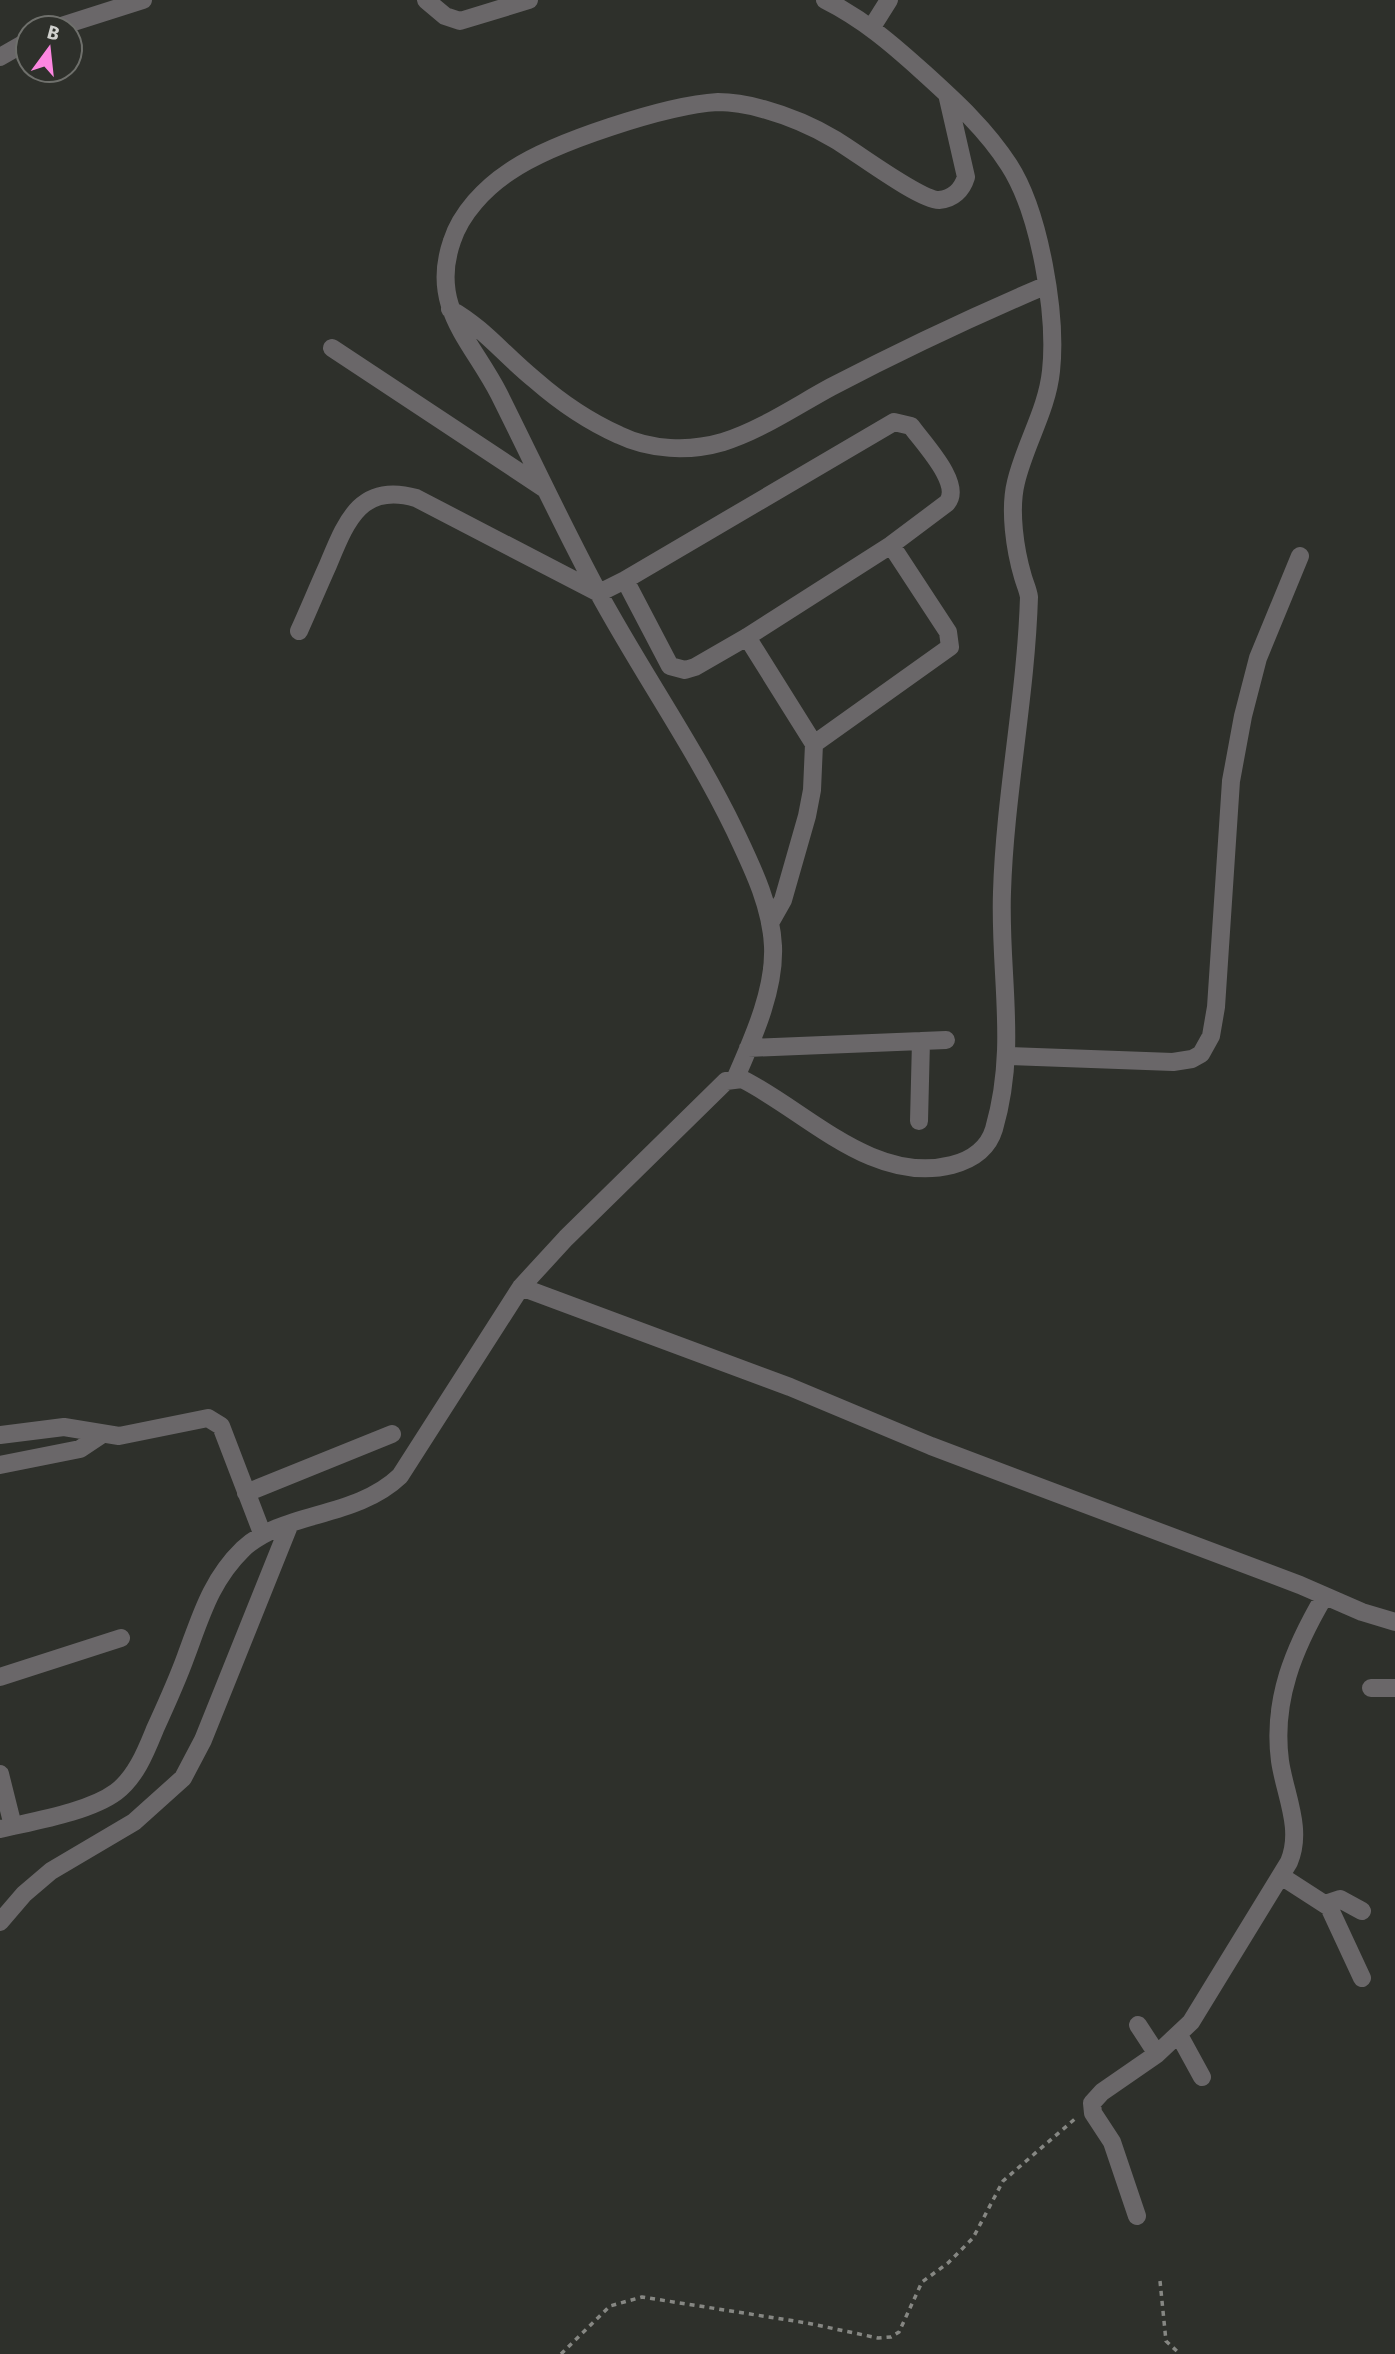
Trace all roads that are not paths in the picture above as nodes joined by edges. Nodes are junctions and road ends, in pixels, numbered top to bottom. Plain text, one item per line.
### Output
1 (143, 0) edge
2 (426, 0) edge
3 (529, 0) edge
4 (825, 0) edge
5 (889, 0) edge
6 (84, 19) edge
7 (872, 27) junction
8 (947, 94) junction
9 (1047, 285) junction
10 (450, 309) junction
11 (332, 348) dead end
12 (547, 490) junction
13 (891, 545) junction
14 (1300, 556) dead end
15 (625, 580) junction
16 (599, 593) junction
17 (299, 631) dead end
18 (747, 637) junction
19 (814, 744) junction
20 (770, 923) junction
21 (946, 1040) dead end
22 (921, 1041) junction
23 (748, 1048) junction
24 (1008, 1056) junction
25 (736, 1077) junction
26 (919, 1121) dead end
27 (521, 1287) junction
28 (392, 1434) dead end
29 (0, 1435) edge
30 (101, 1436) junction
31 (0, 1465) edge
32 (246, 1493) junction
33 (289, 1526) junction
34 (262, 1533) junction
35 (1324, 1597) junction
36 (1395, 1622) edge
37 (121, 1638) dead end
38 (0, 1676) edge
39 (1371, 1688) dead end
40 (1395, 1688) edge
41 (0, 1774) edge
42 (6, 1828) edge
43 (1281, 1876) junction
44 (1325, 1904) junction
45 (1362, 1911) dead end
46 (0, 1922) edge
47 (1362, 1978) dead end
48 (1138, 2025) dead end
49 (1179, 2035) junction
50 (1157, 2054) junction
51 (1202, 2077) dead end
52 (1137, 2216) dead end

1 - 6 street
2 - 3 street
4 - 7 street
5 - 7 street
7 - 8 street
8 - 9 street
8 - 10 street
9 - 10 street
9 - 24 street
10 - 12 street
11 - 12 street
12 - 16 street
13 - 15 street
13 - 18 street
13 - 19 street
14 - 24 street
15 - 16 street
15 - 18 street
16 - 17 street
16 - 20 street
18 - 19 street
19 - 20 street
20 - 23 street
21 - 22 street
22 - 23 street
22 - 26 street
23 - 25 street
24 - 25 street
25 - 27 street
27 - 33 street
27 - 35 street
28 - 32 street
29 - 30 street
30 - 31 street
30 - 32 street
32 - 34 street
33 - 34 street
33 - 46 street
34 - 42 street
35 - 36 street
35 - 43 street
37 - 38 street
39 - 40 street
41 - 42 street
43 - 44 street
43 - 49 street
44 - 45 street
44 - 47 street
48 - 50 street
49 - 50 street
49 - 51 street
50 - 52 street

